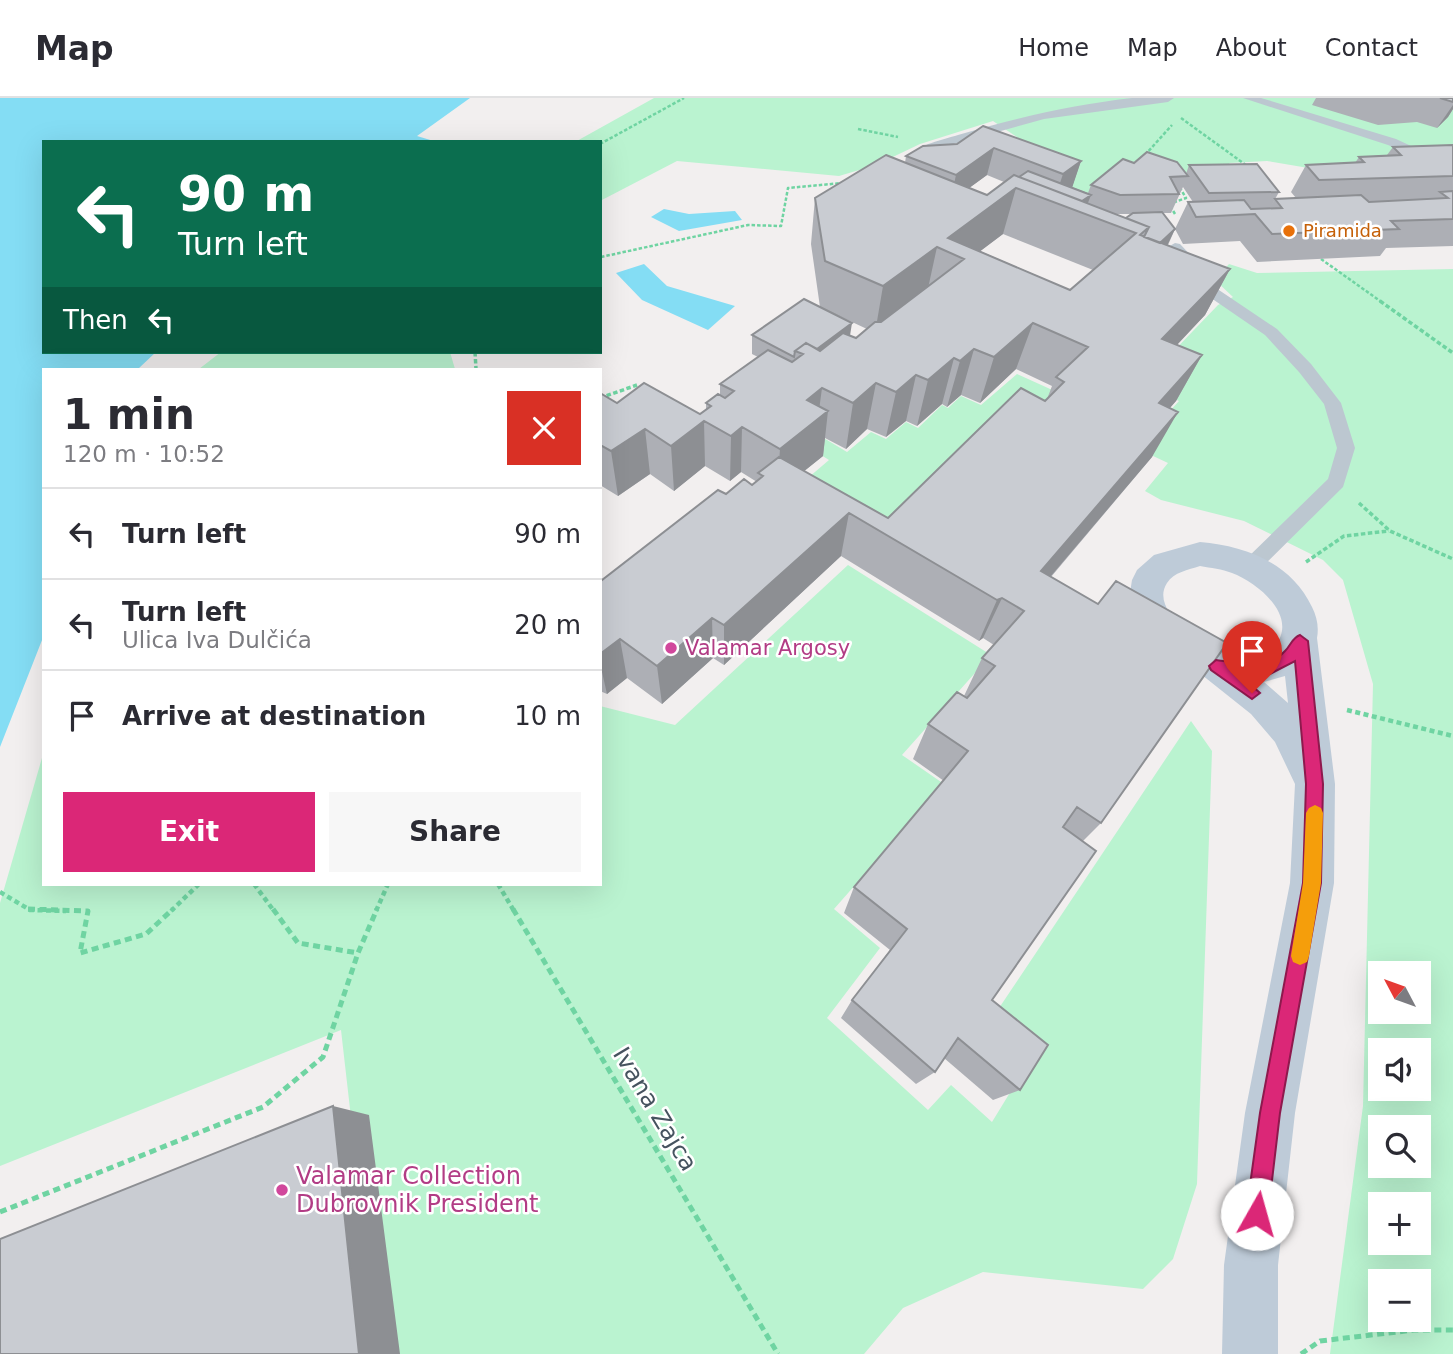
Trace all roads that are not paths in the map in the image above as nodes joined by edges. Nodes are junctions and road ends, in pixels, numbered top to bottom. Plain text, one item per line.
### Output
1 (1168, 98) edge
2 (1249, 98) edge
3 (1440, 165) edge
4 (864, 181) edge
5 (1175, 247) edge
6 (1251, 566) junction
7 (1300, 641) junction
8 (1216, 666) junction
9 (1315, 784) junction
10 (1250, 1354) edge

1 - 4 lane
2 - 3 lane
5 - 6 lane
6 - 7 main road
6 - 8 main road
7 - 8 main road
7 - 9 main road
8 - 9 main road
9 - 10 main road

